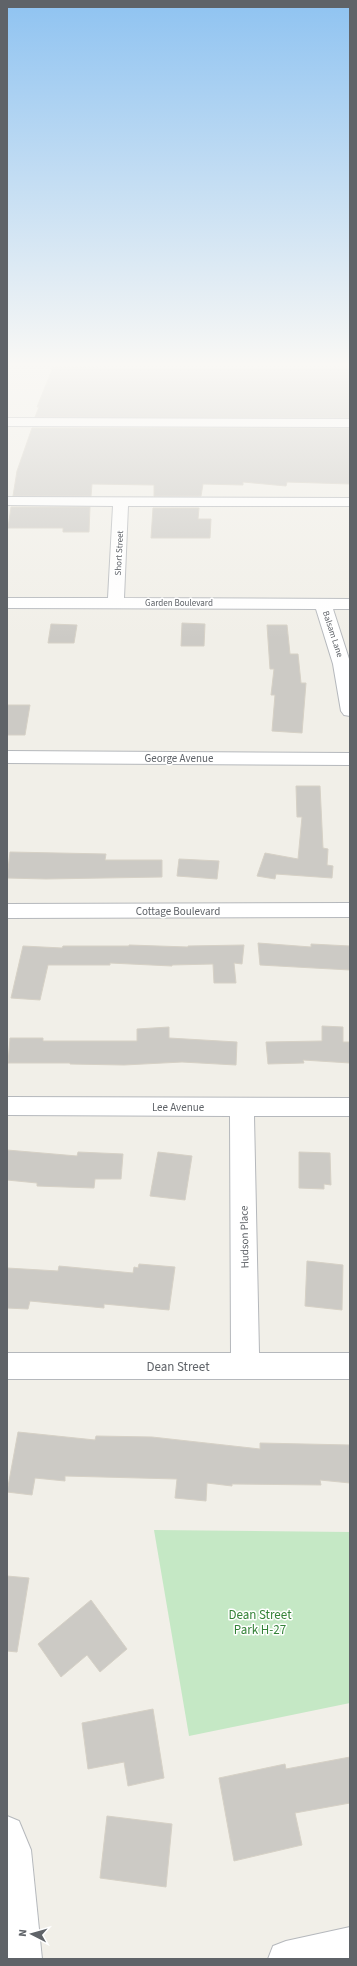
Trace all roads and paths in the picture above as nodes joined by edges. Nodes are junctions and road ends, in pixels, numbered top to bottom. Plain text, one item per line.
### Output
1 (7, 501) edge
2 (121, 502) junction
3 (350, 502) edge
4 (7, 603) edge
5 (116, 603) junction
6 (323, 604) junction
7 (350, 604) edge
8 (350, 711) edge
9 (7, 757) edge
10 (350, 759) edge
11 (350, 910) edge
12 (7, 911) edge
13 (7, 1106) edge
14 (242, 1107) junction
15 (350, 1107) edge
16 (7, 1366) edge
17 (245, 1366) junction
18 (350, 1366) edge
19 (7, 1833) edge
20 (350, 1945) edge
21 (24, 1959) edge
22 (286, 1959) edge

1 - 2 street
2 - 3 street
2 - 5 street, Short Street
4 - 5 street, Garden Boulevard
5 - 6 street, Garden Boulevard
6 - 7 street, Garden Boulevard
6 - 8 street, Balsam Lane
9 - 10 street, George Avenue
11 - 12 street, Cottage Boulevard
13 - 14 street, Lee Avenue
14 - 15 street, Lee Avenue
14 - 17 street, Hudson Place
16 - 17 street, Dean Street
17 - 18 street, Dean Street
19 - 21 street
20 - 22 street

